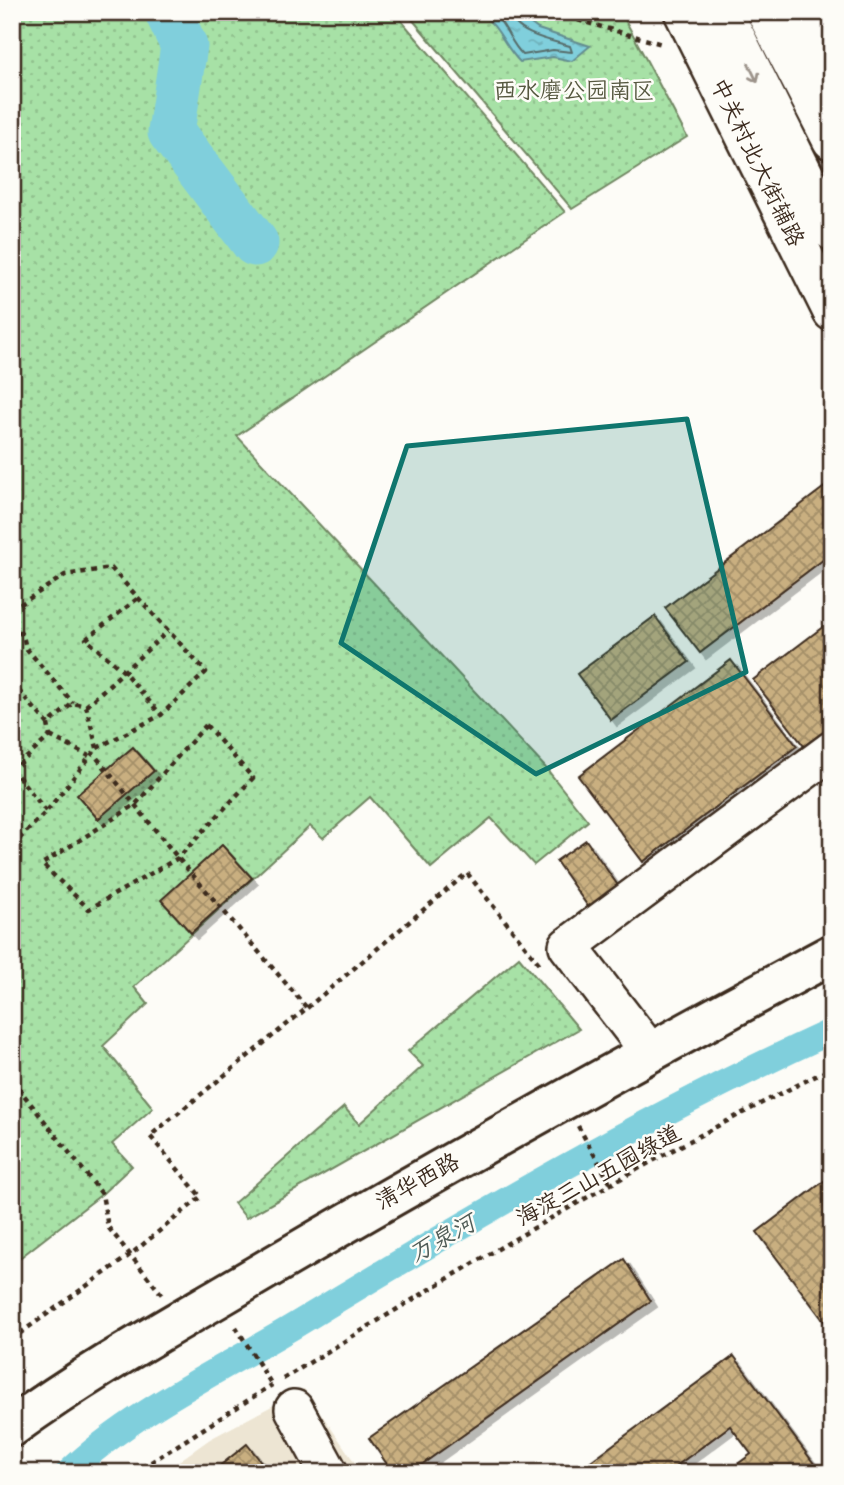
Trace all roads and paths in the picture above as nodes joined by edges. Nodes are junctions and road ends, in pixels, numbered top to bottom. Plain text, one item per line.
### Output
1 (549, 12) edge
2 (683, 12) edge
3 (723, 12) edge
4 (766, 12) edge
5 (802, 12) edge
6 (662, 44) dead end
7 (832, 72) edge
8 (832, 140) edge
9 (832, 231) edge
10 (832, 312) edge
11 (137, 599) junction
12 (12, 610) edge
13 (12, 624) edge
14 (169, 631) junction
15 (124, 673) junction
16 (12, 683) edge
17 (73, 703) junction
18 (86, 706) junction
19 (161, 715) junction
20 (48, 724) junction
21 (50, 736) junction
22 (97, 748) junction
23 (832, 750) edge
24 (91, 754) junction
25 (12, 770) edge
26 (135, 805) junction
27 (46, 811) junction
28 (12, 846) edge
29 (178, 858) junction
30 (568, 946) junction
31 (832, 954) edge
32 (307, 1008) junction
33 (649, 1051) junction
34 (832, 1068) edge
35 (12, 1080) edge
36 (578, 1126) dead end
37 (612, 1186) junction
38 (130, 1255) junction
39 (181, 1318) junction
40 (236, 1327) dead end
41 (12, 1339) edge
42 (283, 1397) junction
43 (12, 1427) edge
44 (134, 1473) edge
45 (329, 1473) edge

1 - 6 path
2 - 10 street, 中关村北大街辅路
3 -> 9 main road
4 - 8 main road
5 - 7 street
11 - 12 path
11 - 14 path
11 - 15 path
13 - 17 path
14 - 15 path
14 - 19 path
15 - 18 path
15 - 19 path
16 - 20 path
17 - 18 path
17 - 20 path
18 - 22 path
19 - 22 path
20 - 21 path
21 - 24 path
21 - 25 path
22 - 24 path
23 - 30 street
24 - 26 path
24 - 27 path
25 - 27 path
26 - 29 path
26 - 29 path
26 - 29 path
27 - 28 path
29 - 32 path
30 - 32 path
30 - 33 street
31 - 33 main road, 清华西路
32 - 38 path
33 - 39 main road, 清华西路
34 - 37 path, 海淀三山五园绿道
35 - 38 path
36 - 37 path, bridge
37 - 42 path, 海淀三山五园绿道
38 - 39 path
38 - 41 path
39 - 43 main road, 清华西路
40 - 42 path
42 - 44 path, 海淀三山五园绿道
42 - 45 street

